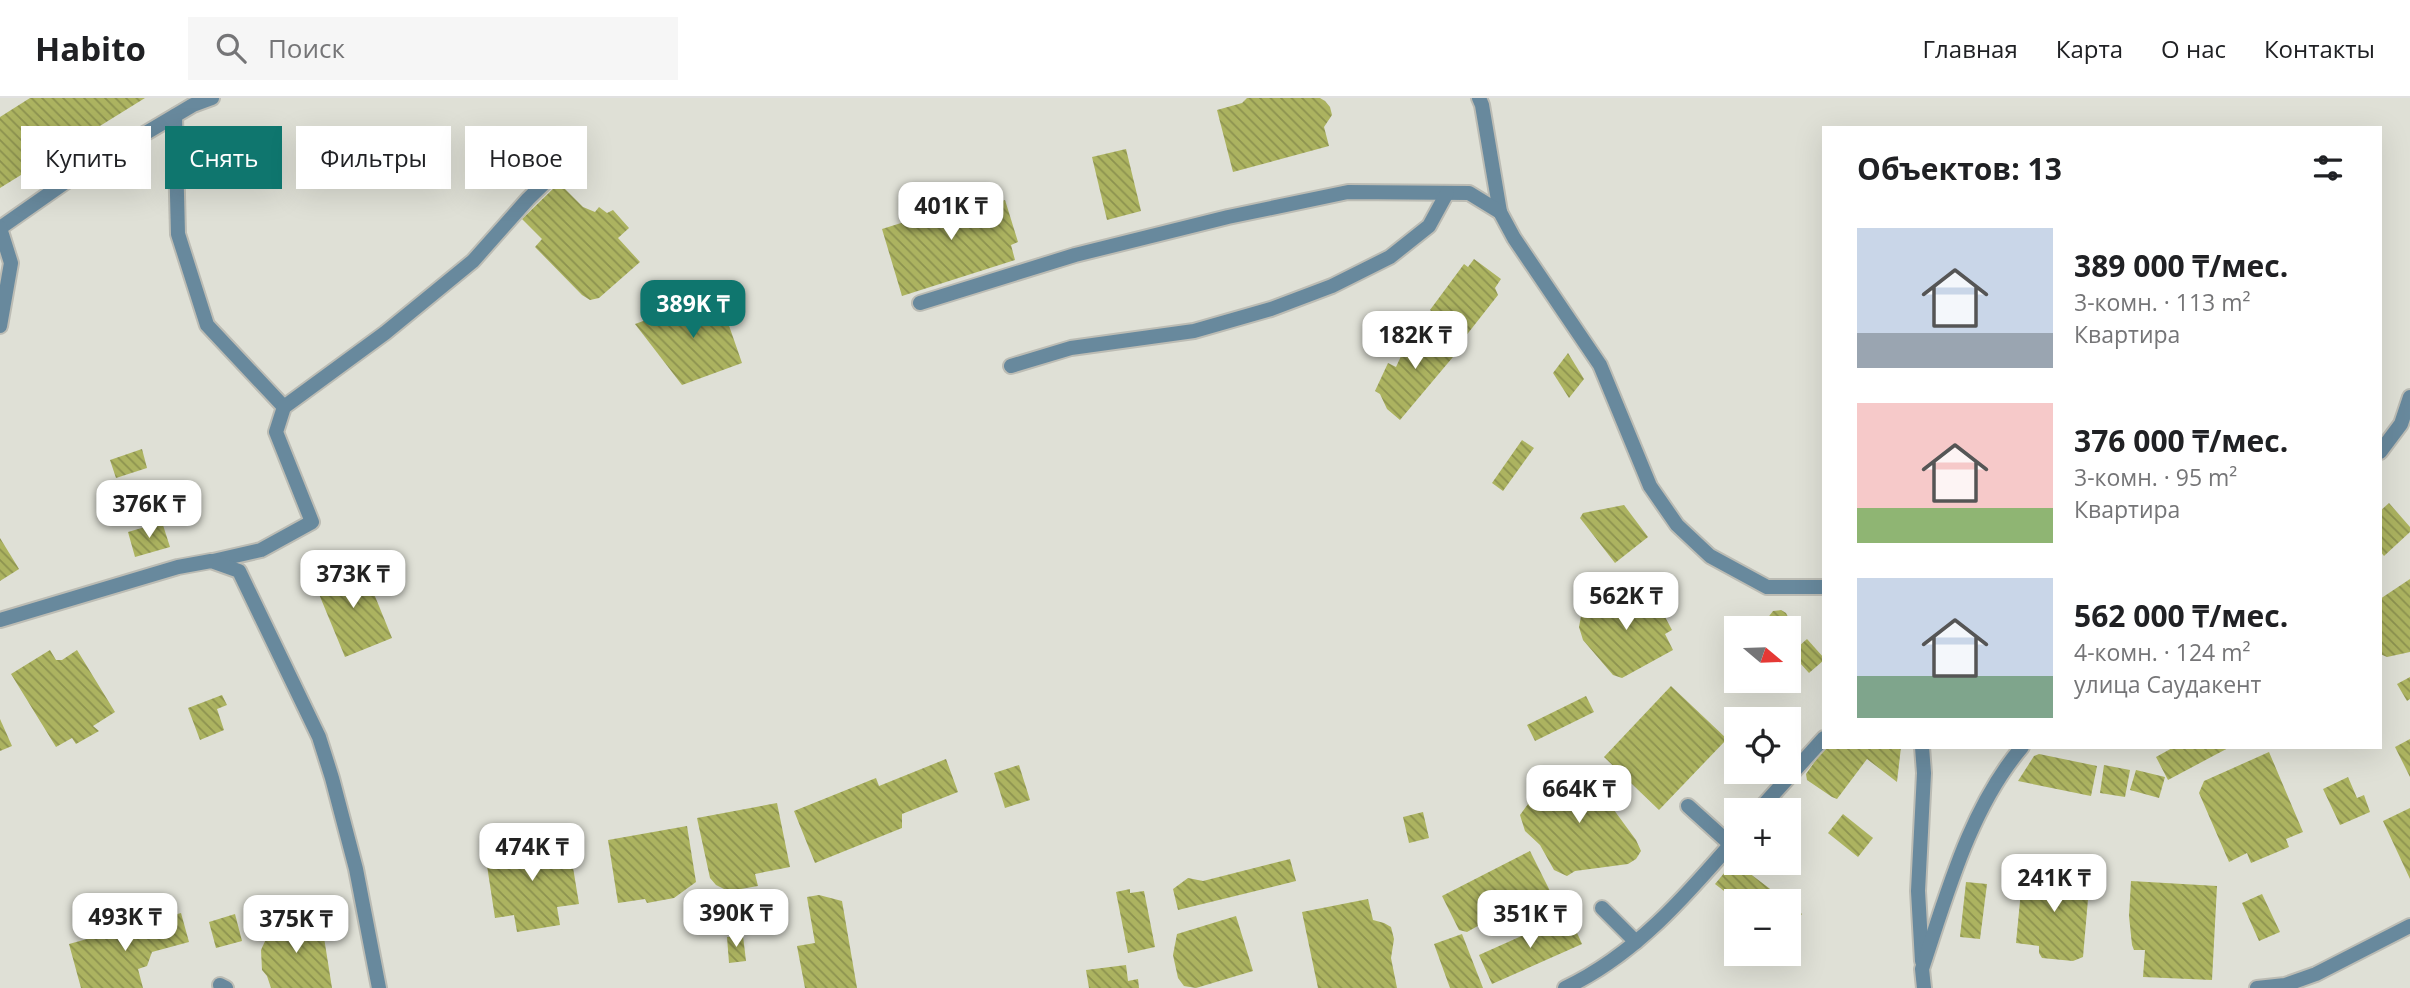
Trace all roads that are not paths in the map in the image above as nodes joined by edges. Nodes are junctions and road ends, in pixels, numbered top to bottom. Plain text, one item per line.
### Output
1 (212, 98) edge
2 (1479, 98) edge
3 (175, 116) junction
4 (538, 189) edge
5 (1447, 193) junction
6 (1500, 212) junction
7 (0, 228) edge
8 (920, 303) dead end
9 (0, 326) edge
10 (1011, 366) dead end
11 (2410, 397) edge
12 (284, 407) junction
13 (2382, 449) edge
14 (211, 561) junction
15 (1822, 587) edge
16 (0, 620) edge
17 (1822, 740) edge
18 (1922, 749) edge
19 (2020, 749) edge
20 (1770, 798) edge
21 (1688, 806) dead end
22 (1724, 834) edge
23 (1724, 851) edge
24 (1602, 908) dead end
25 (2410, 926) edge
26 (1636, 942) junction
27 (1922, 969) junction
28 (379, 988) edge
29 (1565, 988) edge
30 (1924, 988) edge
31 (2257, 988) edge

1 - 3 street
2 - 6 street
3 - 7 street
3 - 12 street
4 - 12 street
5 - 6 street
5 - 8 street
5 - 10 street
6 - 15 street
7 - 9 street
11 - 13 street
12 - 14 street
14 - 16 street
14 - 28 street
17 - 20 street
18 - 27 street
19 - 27 street
21 - 22 street
23 - 26 street
24 - 26 street
25 - 31 street
26 - 29 street
27 - 30 street

